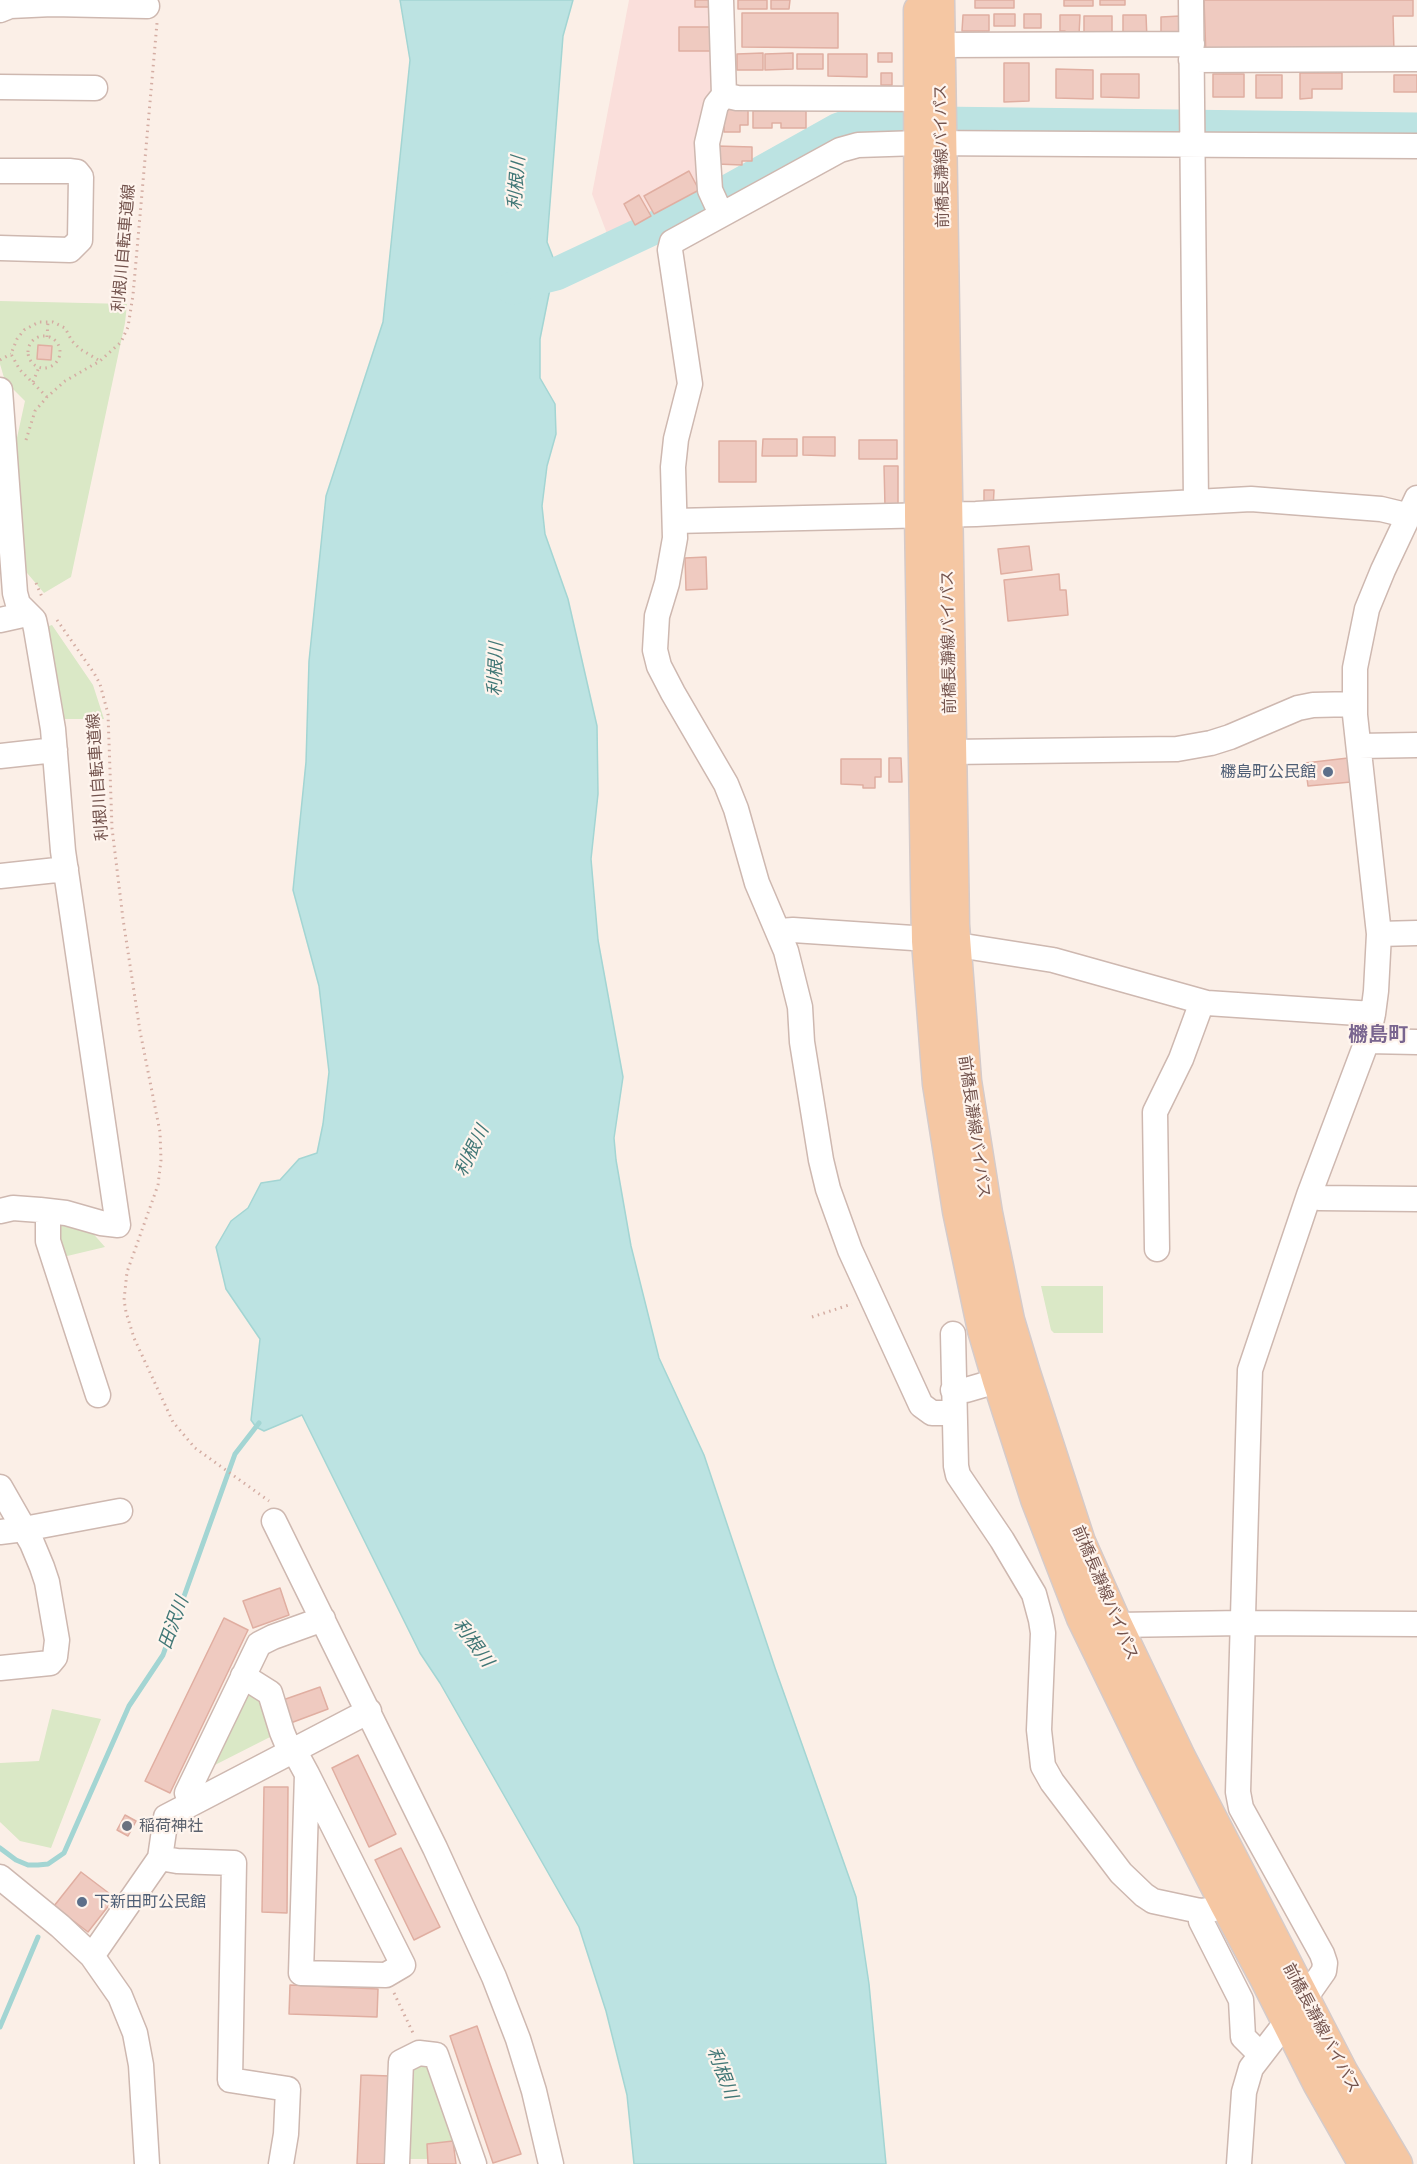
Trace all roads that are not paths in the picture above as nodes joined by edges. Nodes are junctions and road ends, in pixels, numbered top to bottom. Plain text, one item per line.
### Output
1 (721, 0) edge
2 (919, 0) edge
3 (939, 0) edge
4 (1191, 0) edge
5 (51, 2) edge
6 (0, 10) edge
7 (152, 10) road end
8 (940, 45) junction
9 (1191, 52) junction
10 (1417, 59) edge
11 (0, 87) edge
12 (95, 88) dead end
13 (724, 95) junction
14 (930, 104) junction
15 (1192, 132) junction
16 (930, 140) junction
17 (1417, 146) edge
18 (0, 171) edge
19 (716, 203) junction
20 (0, 248) edge
21 (0, 390) edge
22 (1, 419) edge
23 (1196, 502) junction
24 (1413, 507) edge
25 (934, 515) junction
26 (675, 521) junction
27 (35, 607) junction
28 (0, 621) edge
29 (1355, 704) junction
30 (1417, 745) edge
31 (1359, 746) junction
32 (55, 750) junction
33 (951, 752) junction
34 (0, 756) edge
35 (66, 869) junction
36 (0, 876) edge
37 (779, 931) junction
38 (1417, 933) edge
39 (1379, 934) junction
40 (941, 943) junction
41 (1202, 1002) junction
42 (1373, 1014) junction
43 (1367, 1041) junction
44 (1417, 1042) edge
45 (1309, 1195) junction
46 (1417, 1199) edge
47 (0, 1211) edge
48 (48, 1211) junction
49 (1157, 1249) dead end
50 (953, 1334) dead end
51 (1011, 1377) junction
52 (98, 1395) dead end
53 (954, 1402) junction
54 (0, 1487) edge
55 (120, 1512) dead end
56 (274, 1521) dead end
57 (24, 1529) junction
58 (0, 1532) edge
59 (323, 1619) junction
60 (1242, 1623) junction
61 (1417, 1624) edge
62 (1117, 1625) junction
63 (0, 1668) edge
64 (243, 1676) junction
65 (369, 1711) junction
66 (294, 1750) junction
67 (307, 1774) junction
68 (191, 1804) junction
69 (160, 1858) junction
70 (0, 1877) edge
71 (1212, 1908) junction
72 (92, 1956) junction
73 (1305, 1998) junction
74 (1287, 2022) junction
75 (1260, 2055) junction
76 (147, 2164) edge
77 (280, 2164) edge
78 (397, 2164) edge
79 (474, 2164) edge
80 (551, 2164) edge
81 (1239, 2164) edge
82 (1364, 2164) edge
83 (1397, 2164) edge

1 - 13 street
2 - 14 main road, 前橋長瀞線バイパス
3 - 8 main road, 前橋長瀞線バイパス
4 - 9 street
5 - 6 street
5 - 7 street
8 - 9 street
8 - 14 main road, 前橋長瀞線バイパス
9 - 10 street
9 - 15 street
11 - 12 street
13 - 14 street
13 - 19 street
14 - 16 main road, 前橋長瀞線バイパス
15 - 16 street
15 - 17 street
15 - 23 street
16 - 19 street
16 - 25 main road, 前橋長瀞線バイパス
18 - 20 street
19 - 26 street
21 - 22 street
22 - 27 street
23 - 24 street
23 - 25 street
24 - 29 street
25 - 26 street
25 - 33 main road, 前橋長瀞線バイパス
25 - 40 main road, 前橋長瀞線バイパス
26 - 37 street
27 - 28 street
27 - 32 street
29 - 31 street
29 - 33 street
30 - 31 street
31 - 39 street
32 - 34 street
32 - 35 street
33 - 40 main road, 前橋長瀞線バイパス
35 - 36 street
35 - 48 street
37 - 40 street
37 - 53 street
38 - 39 street
39 - 42 street
40 - 41 street
40 - 51 main road, 前橋長瀞線バイパス
41 - 42 street
41 - 49 street
42 - 43 street
43 - 44 street
43 - 45 street
45 - 46 street
45 - 60 street
47 - 48 street
48 - 52 street
50 - 53 street
51 - 53 street
51 - 62 main road, 前橋長瀞線バイパス
51 - 71 main road, 前橋長瀞線バイパス
53 - 71 street
54 - 57 street
55 - 57 street
56 - 59 street
57 - 58 street
57 - 63 street
59 - 64 street
59 - 65 street
60 - 61 street
60 - 62 street
60 - 73 street
62 - 73 main road, 前橋長瀞線バイパス
64 - 66 street
64 - 68 street
65 - 66 street
65 - 80 street
66 - 67 street
66 - 68 street
67 - 67 street
68 - 69 street
69 - 72 street
69 - 77 street
70 - 72 street
71 - 74 main road, 前橋長瀞線バイパス
71 - 75 street
72 - 76 street
73 - 74 street
73 - 83 main road, 前橋長瀞線バイパス
74 - 75 street
74 - 82 main road, 前橋長瀞線バイパス
75 - 81 street
78 - 79 street

